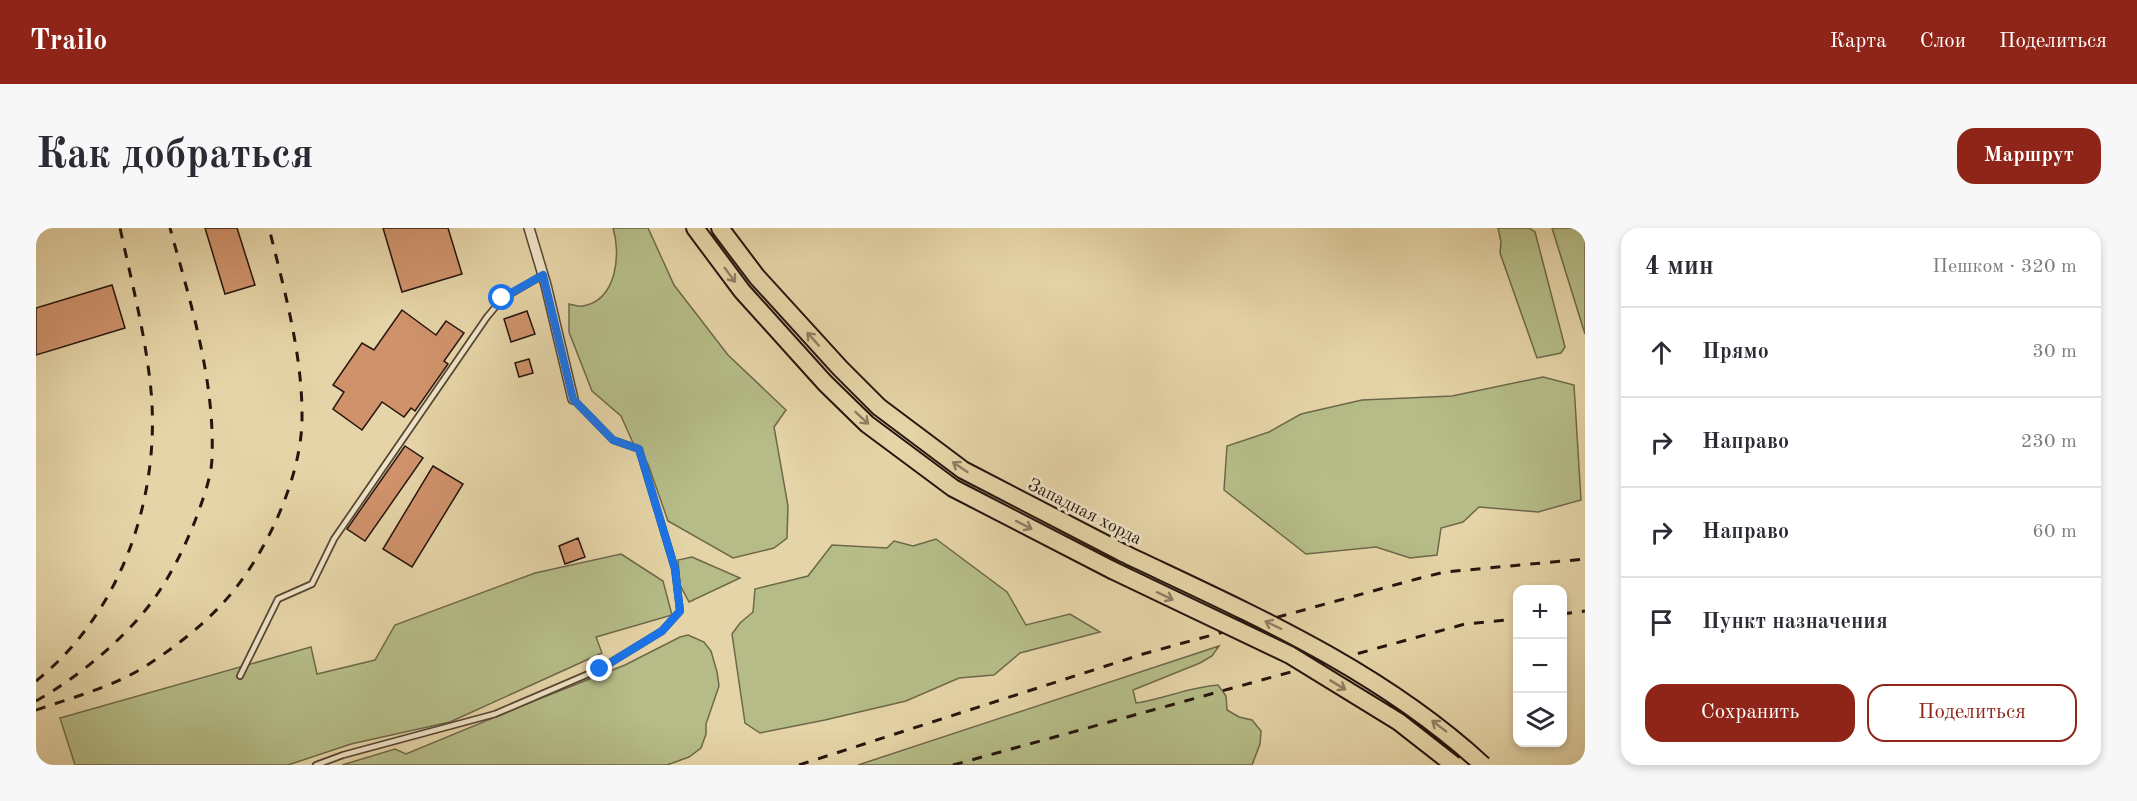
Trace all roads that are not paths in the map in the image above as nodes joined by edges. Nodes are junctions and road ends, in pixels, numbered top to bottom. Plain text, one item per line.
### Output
1 (529, 228) edge
2 (695, 228) edge
3 (720, 228) edge
4 (543, 275) junction
5 (573, 399) joint
6 (240, 676) dead end
7 (316, 765) edge
8 (1454, 765) edge
9 (1483, 765) edge

1 - 4 street
2 -> 8 highway, bridge
9 -> 3 highway, Западная хорда, bridge
4 - 5 street
4 - 6 lane
5 - 7 lane

